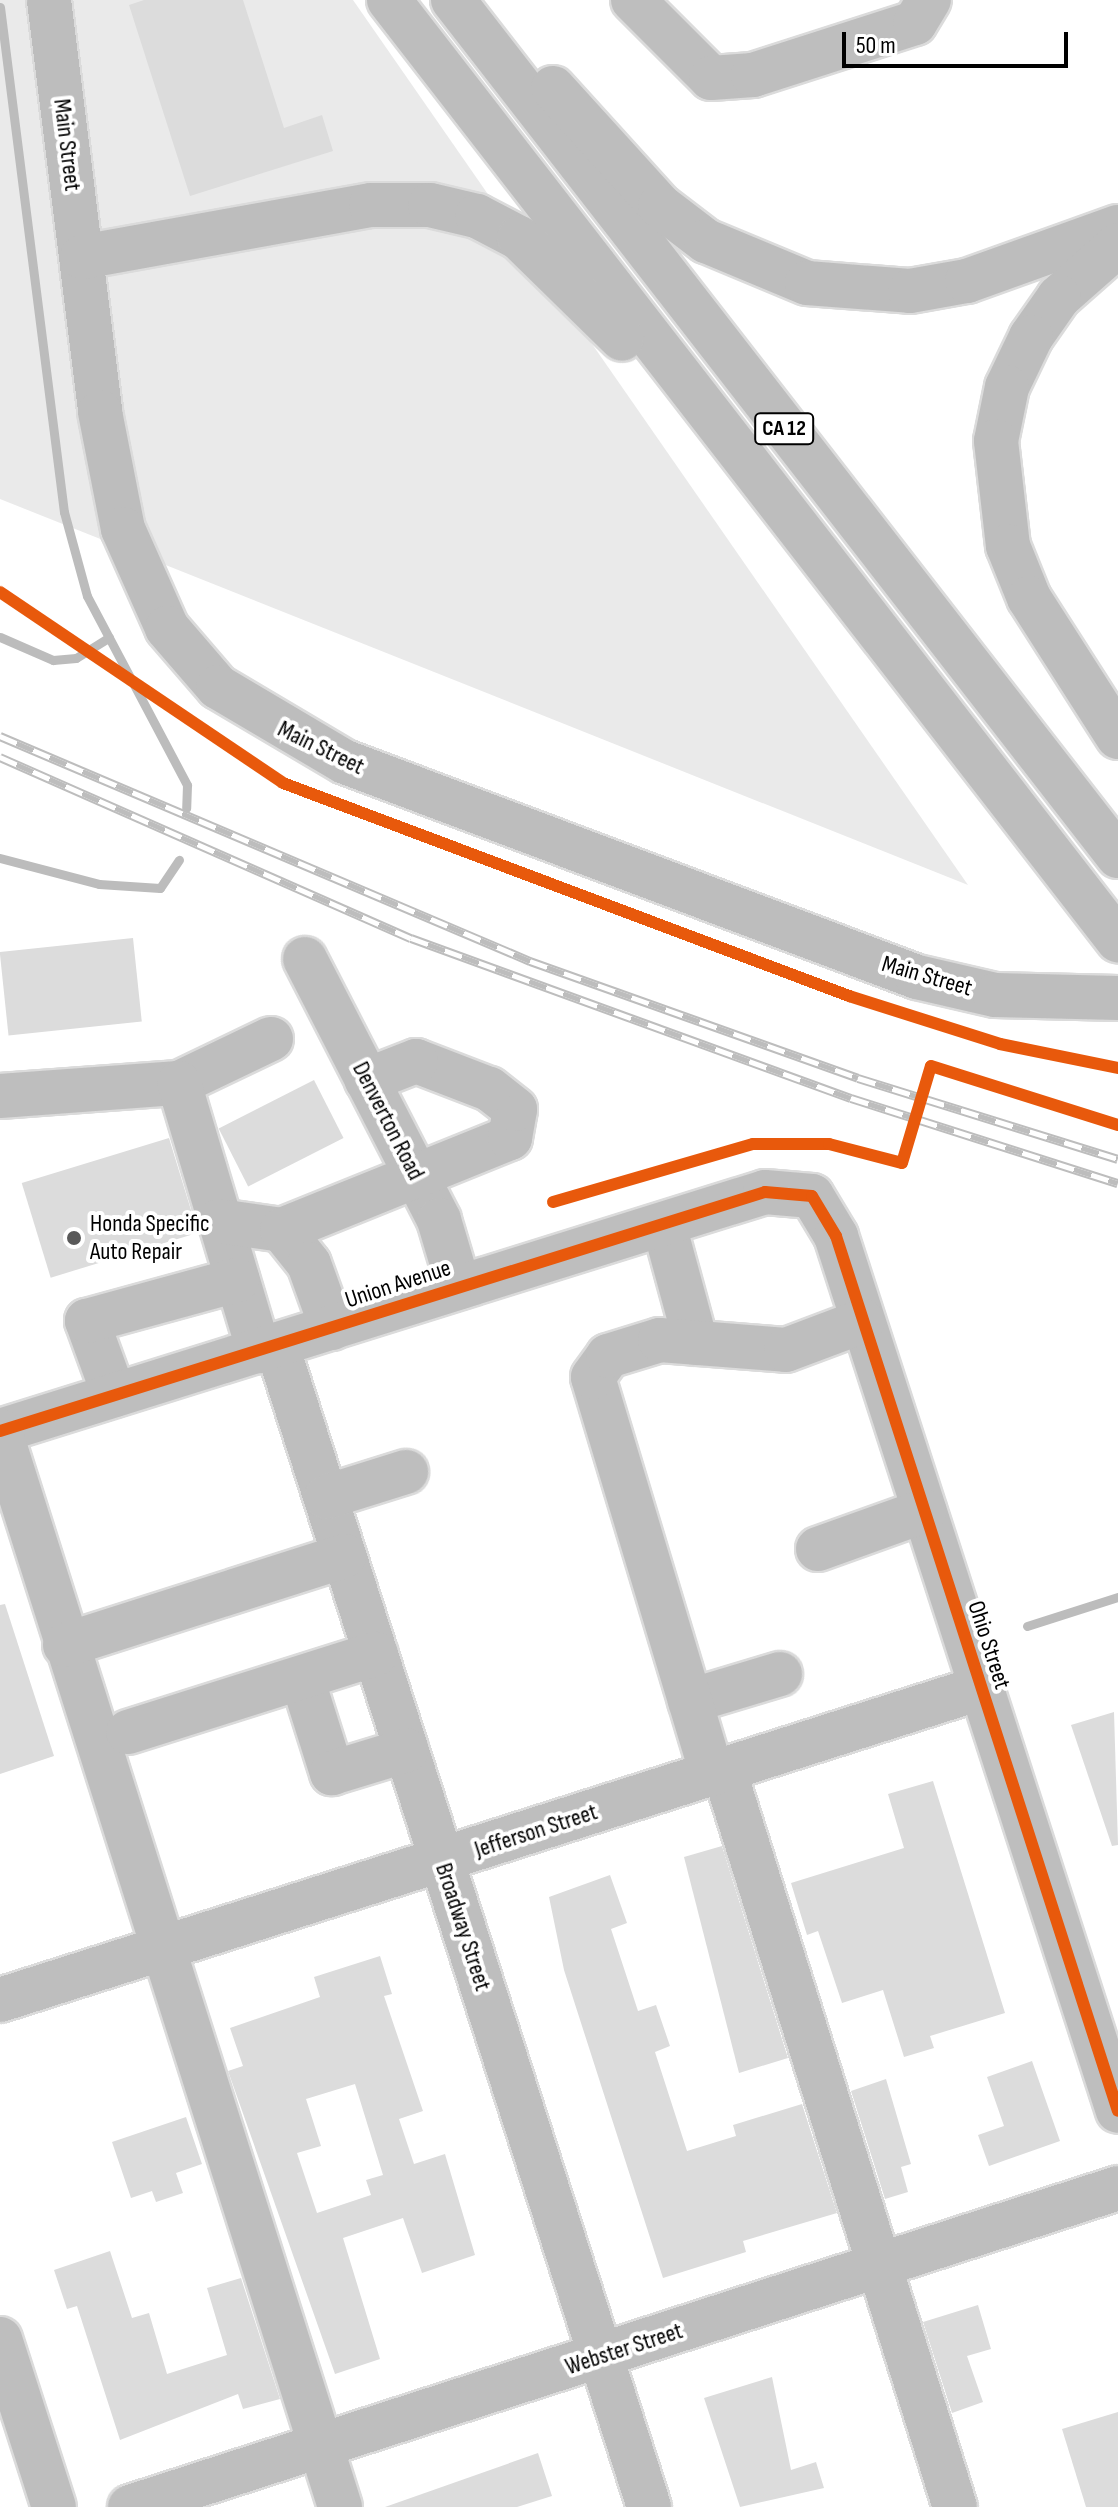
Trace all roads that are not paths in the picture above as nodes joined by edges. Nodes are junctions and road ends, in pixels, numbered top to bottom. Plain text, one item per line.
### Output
1 (49, 0) edge
2 (389, 0) edge
3 (453, 0) edge
4 (472, 0) edge
5 (633, 0) edge
6 (929, 0) edge
7 (1118, 227) edge
8 (1118, 245) edge
9 (82, 257) junction
10 (733, 448) junction
11 (1118, 737) edge
12 (1118, 856) edge
13 (1106, 925) edge
14 (305, 959) dead end
15 (1118, 998) edge
16 (271, 1039) dead end
17 (367, 1080) junction
18 (179, 1083) junction
19 (0, 1096) edge
20 (417, 1178) junction
21 (812, 1196) joint
22 (219, 1221) junction
23 (664, 1225) junction
24 (282, 1230) junction
25 (237, 1280) junction
26 (459, 1287) junction
27 (863, 1321) junction
28 (332, 1328) junction
29 (696, 1343) junction
30 (268, 1349) junction
31 (114, 1395) junction
32 (0, 1431) edge
33 (406, 1472) dead end
34 (326, 1497) junction
35 (924, 1511) junction
36 (818, 1549) dead end
37 (344, 1556) junction
38 (65, 1645) junction
39 (376, 1654) junction
40 (780, 1674) dead end
41 (302, 1678) junction
42 (980, 1688) junction
43 (690, 1701) junction
44 (128, 1732) dead end
45 (407, 1750) junction
46 (718, 1772) junction
47 (442, 1861) junction
48 (164, 1947) junction
49 (0, 2000) edge
50 (1118, 2111) edge
51 (1118, 2188) edge
52 (879, 2266) junction
53 (0, 2339) edge
54 (600, 2357) junction
55 (320, 2445) junction
56 (54, 2507) edge
57 (130, 2507) edge
58 (340, 2507) edge
59 (649, 2507) edge
60 (955, 2507) edge

1 - 9 main road, Main Street
2 - 10 main road, CA 12
3 - 12 main road, CA 12
4 - 7 main road
5 - 6 street
8 - 11 main road
9 - 10 main road
9 - 15 main road, Main Street
10 - 13 main road, CA 12
14 - 17 street, Denverton Road
16 - 18 street
17 - 20 street, Denverton Road
17 - 20 street
18 - 19 street
18 - 22 street, Broadway Street
20 - 24 street
20 - 26 street, Denverton Road
21 - 23 street, Union Avenue
21 - 27 street, Ohio Street
22 - 24 street
22 - 25 street, Broadway Street
23 - 26 street, Union Avenue
23 - 29 street
24 - 28 street
25 - 30 street, Broadway Street
25 - 31 street
26 - 28 street, Union Avenue
27 - 29 street
27 - 35 street, Ohio Street
28 - 30 street, Union Avenue
29 - 43 street
30 - 31 street, Union Avenue
30 - 34 street, Broadway Street
31 - 32 street, Union Avenue
32 - 38 street
33 - 34 street
34 - 37 street, Broadway Street
35 - 36 street
35 - 42 street, Ohio Street
37 - 38 street
37 - 39 street, Broadway Street
38 - 48 street
39 - 41 street
39 - 45 street, Broadway Street
40 - 43 street
41 - 44 street
41 - 45 street
42 - 46 street, Jefferson Street
42 - 50 street, Ohio Street
43 - 46 street
45 - 47 street, Broadway Street
46 - 47 street, Jefferson Street
46 - 52 street
47 - 48 street, Jefferson Street
47 - 54 street, Broadway Street
48 - 49 street, Jefferson Street
48 - 55 street
51 - 52 street, Webster Street
52 - 54 street, Webster Street
52 - 60 street
53 - 56 street
54 - 55 street, Webster Street
54 - 59 street, Broadway Street
55 - 57 street, Webster Street
55 - 58 street

